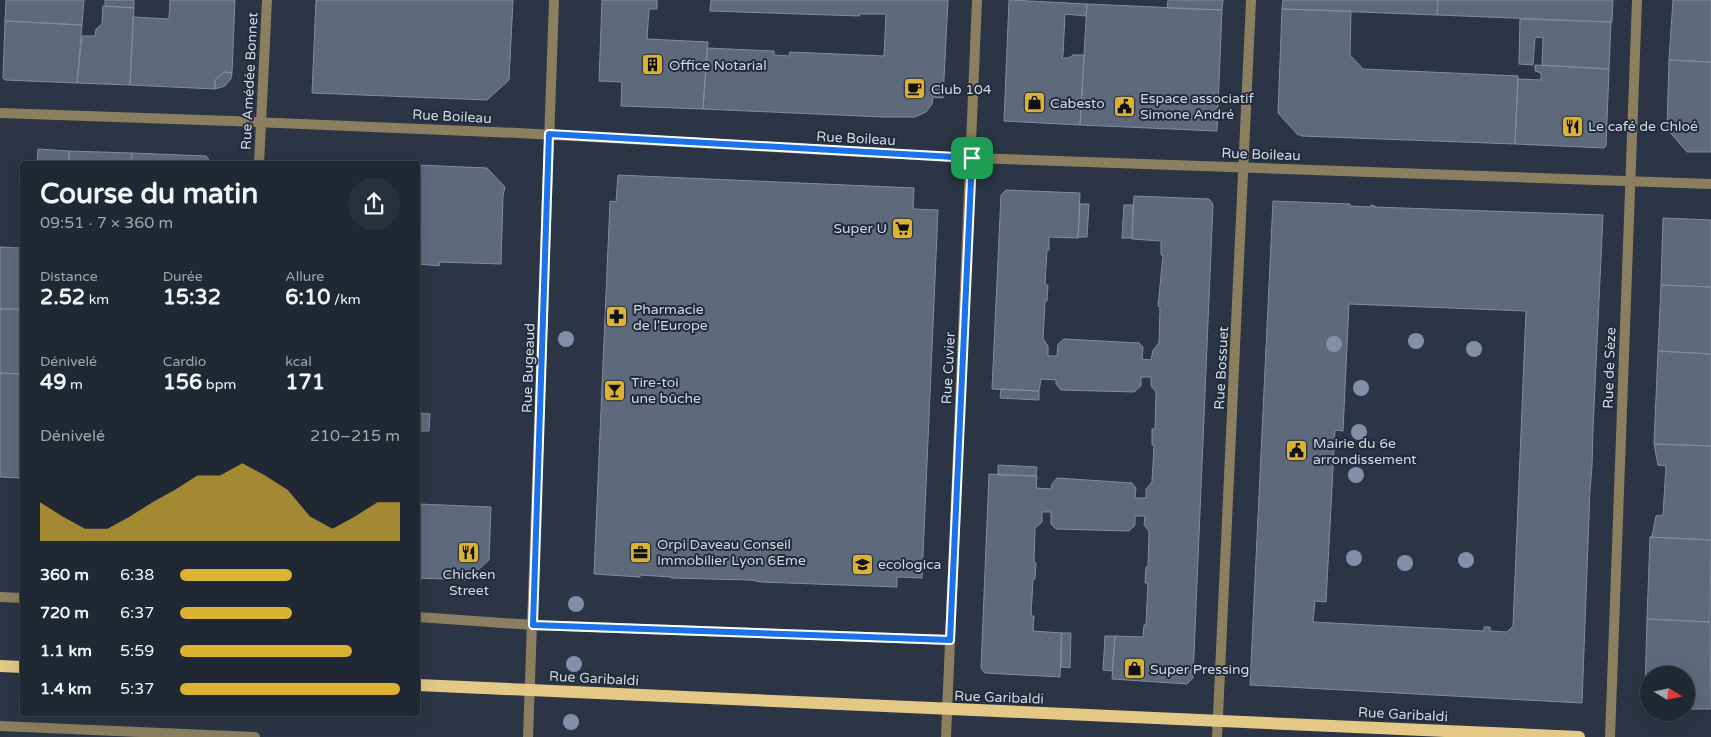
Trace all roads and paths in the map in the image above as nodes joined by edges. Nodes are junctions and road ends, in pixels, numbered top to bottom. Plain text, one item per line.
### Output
1 (267, 0) edge
2 (554, 0) edge
3 (977, 0) edge
4 (1251, 0) edge
5 (1637, 0) edge
6 (0, 113) edge
7 (261, 122) junction
8 (549, 134) junction
9 (972, 158) junction
10 (259, 161) edge
11 (1244, 167) junction
12 (1629, 181) junction
13 (1711, 184) edge
14 (0, 597) edge
15 (20, 598) edge
16 (420, 617) edge
17 (533, 625) junction
18 (950, 640) junction
19 (0, 666) edge
20 (20, 667) edge
21 (420, 685) edge
22 (530, 690) junction
23 (947, 710) junction
24 (1218, 721) junction
25 (0, 726) edge
26 (255, 737) edge
27 (528, 737) edge
28 (946, 737) edge
29 (1217, 737) edge
30 (1579, 737) edge
31 (1610, 737) edge

1 - 7 street, Rue Amédée Bonnet
2 - 8 street, Rue Bugeaud
3 - 9 street, Rue Cuvier
4 - 11 street, Rue Bossuet
5 - 12 street, Rue de Sèze
6 - 7 street, Rue Boileau
7 - 8 street, Rue Boileau
7 - 10 street, Rue Amédée Bonnet
8 - 9 street, Rue Boileau
8 - 17 street, Rue Bugeaud
9 - 11 street, Rue Boileau
9 - 18 street, Rue Cuvier
11 - 12 street, Rue Boileau
11 - 24 street, Rue Bossuet
12 - 13 street, Rue Boileau
12 - 31 street, Rue de Sèze
14 - 15 street
16 - 17 street
17 - 18 street
17 - 22 street, Rue Bugeaud
18 - 23 street, Rue Cuvier
19 - 20 main road
21 - 22 main road, Rue Garibaldi
22 - 23 main road, Rue Garibaldi
22 - 27 street, Rue Bugeaud
23 - 24 main road, Rue Garibaldi
23 - 28 street, Rue Cuvier
24 - 29 street, Rue Bossuet
24 - 30 main road, Rue Garibaldi
25 - 26 street

